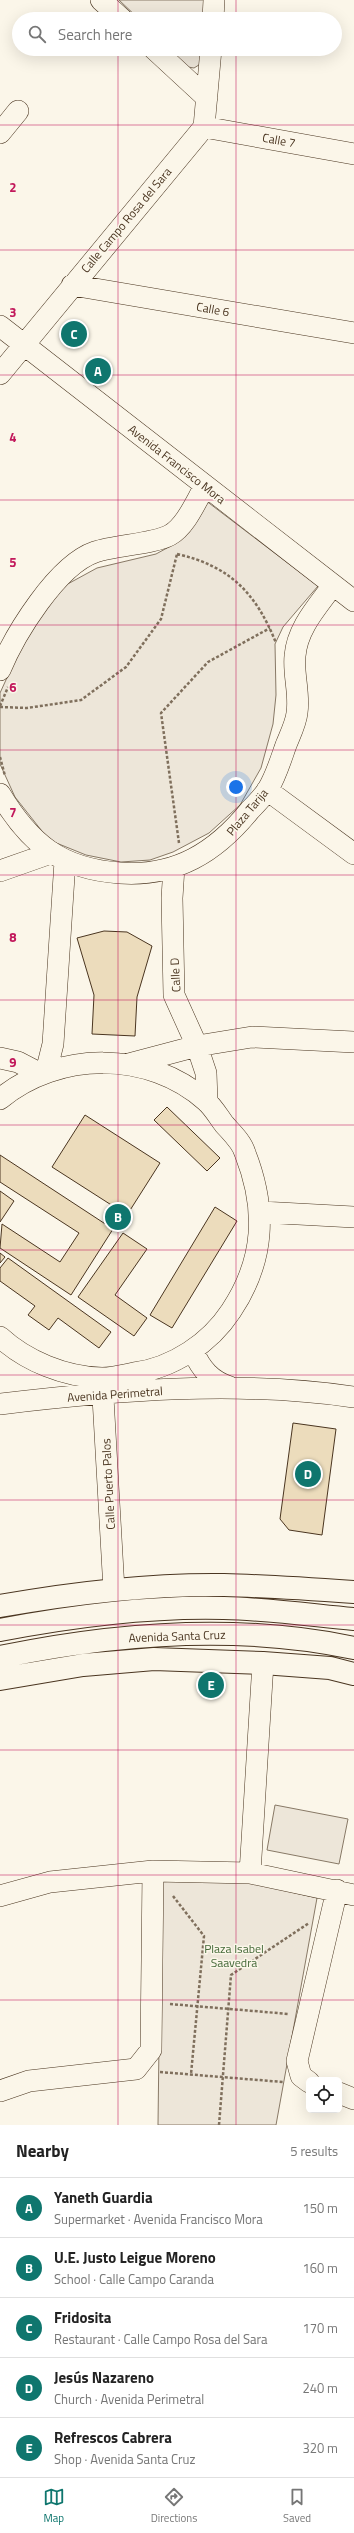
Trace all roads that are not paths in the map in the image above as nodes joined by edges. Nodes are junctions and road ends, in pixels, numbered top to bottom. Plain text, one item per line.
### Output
1 (101, 0) edge
2 (214, 0) edge
3 (114, 12) edge
4 (213, 12) edge
5 (162, 56) edge
6 (210, 56) edge
7 (207, 98) junction
8 (18, 111) dead end
9 (204, 127) junction
10 (0, 133) edge
11 (354, 154) edge
12 (72, 285) junction
13 (0, 326) edge
14 (354, 333) edge
15 (23, 344) junction
16 (0, 374) edge
17 (205, 486) junction
18 (333, 585) junction
19 (354, 601) edge
20 (5, 678) edge
21 (3, 788) edge
22 (267, 790) junction
23 (354, 854) edge
24 (58, 857) junction
25 (174, 867) junction
26 (0, 870) edge
27 (354, 1042) edge
28 (197, 1046) junction
29 (0, 1058) edge
30 (129, 1064) junction
31 (43, 1073) junction
32 (0, 1093) edge
33 (207, 1101) junction
34 (261, 1212) junction
35 (354, 1217) edge
36 (0, 1337) edge
37 (193, 1351) junction
38 (103, 1386) junction
39 (230, 1387) junction
40 (354, 1397) edge
41 (0, 1404) edge
42 (114, 1590) junction
43 (354, 1592) edge
44 (0, 1606) edge
45 (354, 1619) edge
46 (0, 1630) edge
47 (354, 1648) edge
48 (0, 1657) edge
49 (263, 1663) junction
50 (354, 1674) edge
51 (0, 1680) edge
52 (153, 1871) junction
53 (250, 1873) junction
54 (0, 1896) edge
55 (341, 1897) edge
56 (300, 2082) edge
57 (0, 2092) edge
58 (342, 2094) edge
59 (354, 2099) edge

1 - 3 street
2 - 4 street
5 - 7 street
6 - 7 street
7 - 9 street
8 - 10 street
9 - 11 street, Calle 7
9 - 12 street, Calle Campo Rosa del Sara
12 - 14 street, Calle 6
12 - 15 street, Calle Campo Rosa del Sara
13 - 15 street, Avenida Francisco Mora
15 - 16 street, Calle Campo Rosa del Sara
15 - 17 street, Avenida Francisco Mora
17 - 18 street, Avenida Francisco Mora
17 - 20 street
18 - 19 street, Avenida Francisco Mora
18 - 22 street, Plaza Tarija
21 - 24 street, Plaza Tarija
22 - 23 street
22 - 25 street, Plaza Tarija
24 - 25 street, Plaza Tarija
24 - 26 street
24 - 31 street
25 - 28 street, Calle D
27 - 28 street
28 - 30 street
28 - 33 street, Calle D
29 - 31 street
30 - 31 street
30 - 33 street
31 - 32 street
33 - 34 street
34 - 35 street
34 - 37 street
36 - 38 street
37 - 38 street
37 - 39 street, Avenida Perimetral
38 - 39 street, Avenida Perimetral
38 - 41 street, Avenida Perimetral
38 - 42 street, Calle Puerto Palos
39 - 40 street, Avenida Perimetral
42 - 43 main road
42 - 44 main road
45 - 46 main road
47 - 48 main road, Avenida Santa Cruz
49 - 50 main road, Avenida Santa Cruz
49 - 51 main road, Avenida Santa Cruz
49 - 53 street
52 - 53 street
52 - 54 street
52 - 57 street
53 - 55 street
55 - 56 street
58 - 59 street

